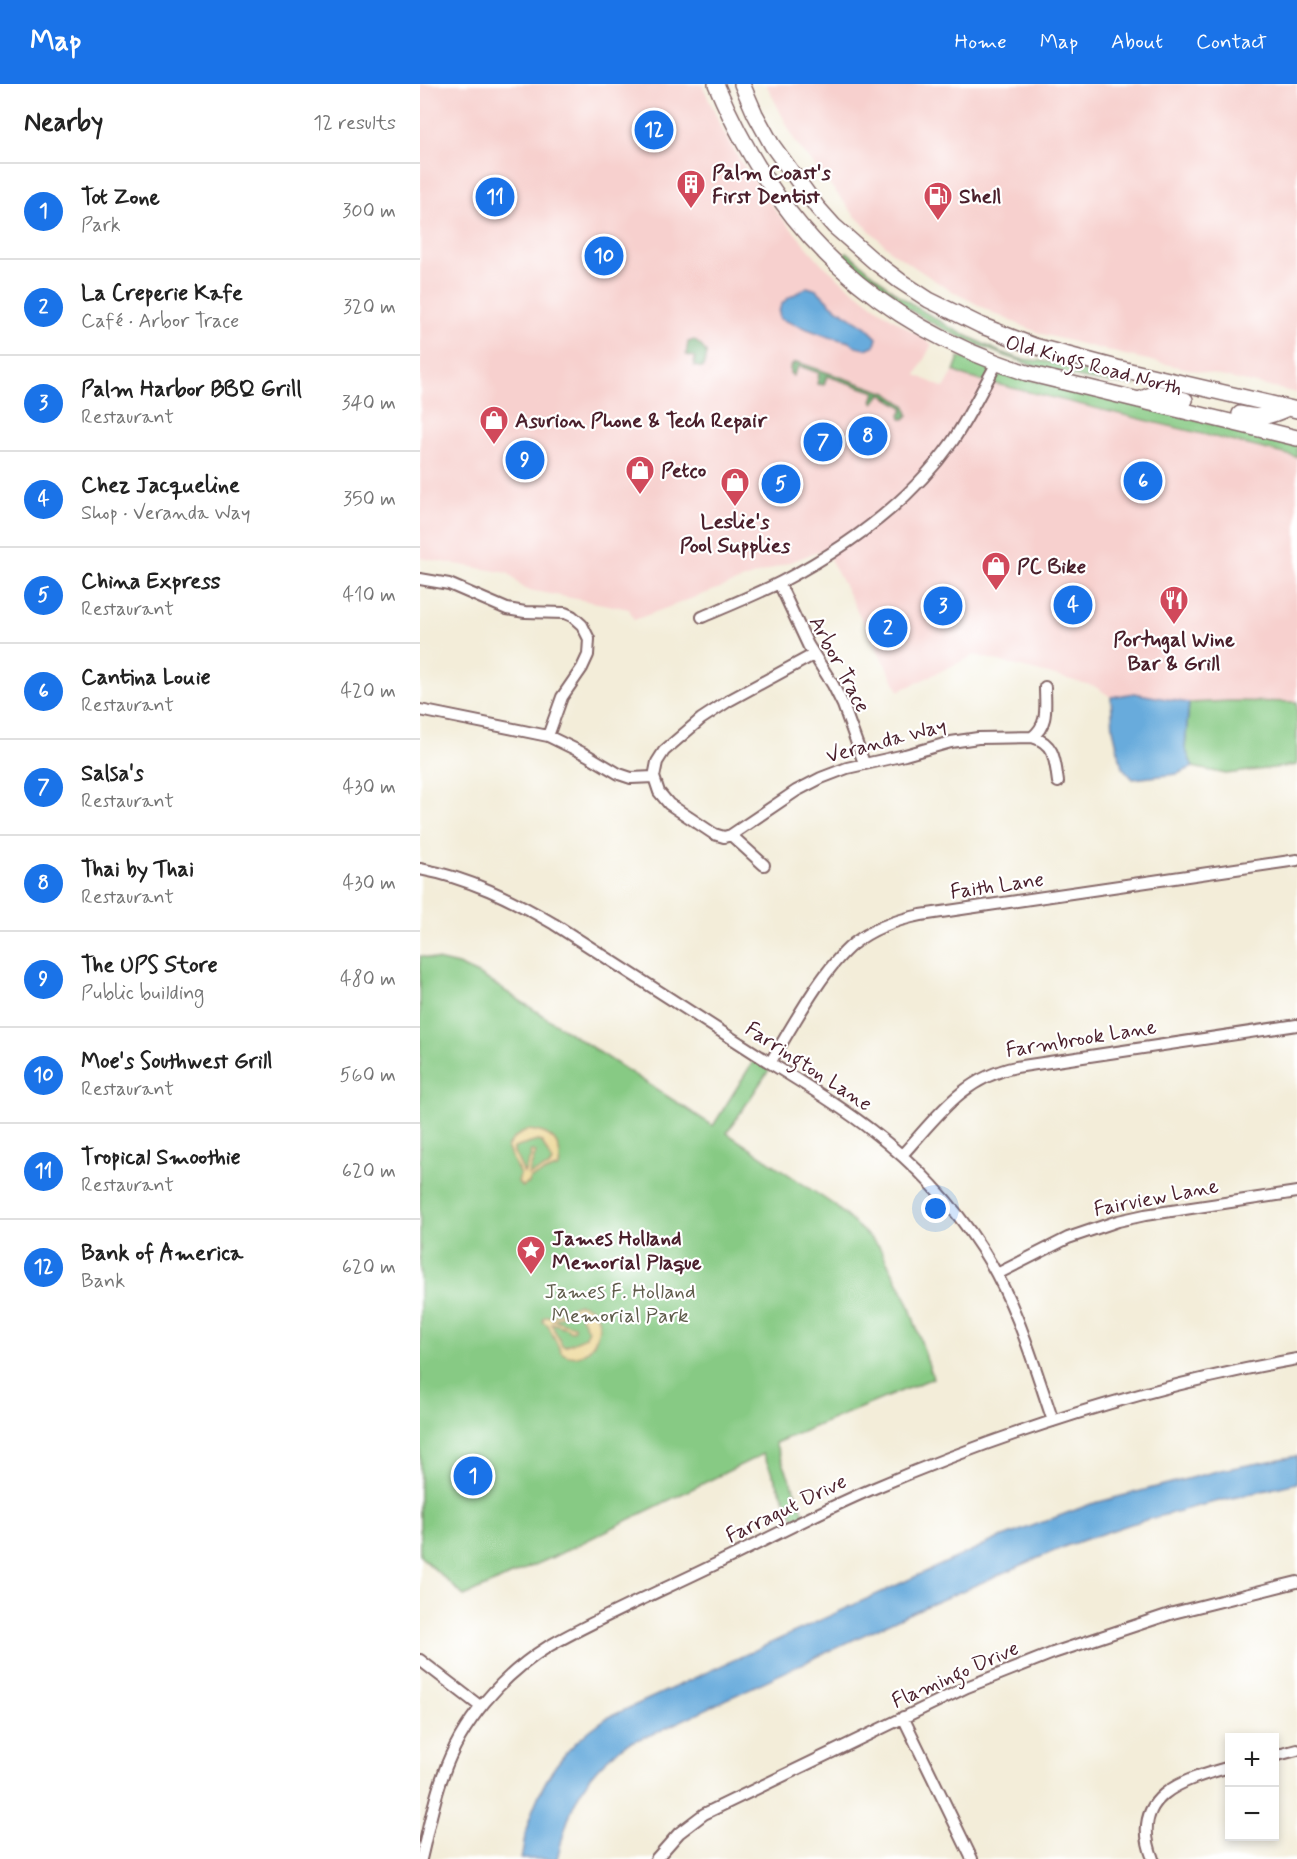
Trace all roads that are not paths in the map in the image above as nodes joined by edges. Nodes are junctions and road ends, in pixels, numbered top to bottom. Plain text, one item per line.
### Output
1 (716, 84) edge
2 (742, 84) edge
3 (997, 363) junction
4 (1139, 400) junction
5 (1293, 409) edge
6 (1297, 438) edge
7 (420, 579) edge
8 (779, 583) junction
9 (702, 617) dead end
10 (813, 656) junction
11 (1045, 687) dead end
12 (420, 710) edge
13 (548, 736) junction
14 (1032, 737) junction
15 (864, 763) junction
16 (654, 777) junction
17 (1058, 782) dead end
18 (731, 835) junction
19 (1297, 860) edge
20 (764, 865) dead end
21 (420, 869) edge
22 (1297, 1025) edge
23 (770, 1063) junction
24 (902, 1155) junction
25 (1297, 1192) edge
26 (997, 1274) junction
27 (1297, 1359) edge
28 (1053, 1421) junction
29 (1297, 1582) edge
30 (420, 1660) edge
31 (481, 1707) junction
32 (903, 1717) junction
33 (1297, 1750) edge
34 (1279, 1755) edge
35 (1225, 1769) edge
36 (421, 1859) edge
37 (656, 1859) edge
38 (972, 1859) edge
39 (1153, 1859) edge

1 - 3 street, Old Kings Road North
2 - 5 street, Old Kings Road North
3 - 4 street, Old Kings Road North
3 - 8 street
4 - 5 street
4 - 6 street, Old Kings Road North
7 - 13 street
8 - 9 street
8 - 10 street, Arbor Trace
10 - 15 street, Arbor Trace
10 - 16 street
11 - 14 street
12 - 13 street
13 - 16 street
14 - 15 street, Veranda Way
14 - 17 street
15 - 18 street, Veranda Way
16 - 18 street
18 - 20 street
19 - 23 street, Faith Lane
21 - 23 street, Farrington Lane
22 - 24 street, Farmbrook Lane
23 - 24 street, Farrington Lane
24 - 26 street, Farrington Lane
25 - 26 street, Fairview Lane
26 - 28 street, Farrington Lane
27 - 28 street, Farragut Drive
28 - 31 street, Farragut Drive
29 - 32 street, Flamingo Drive
30 - 31 street
31 - 36 street, Farragut Drive
32 - 37 street, Flamingo Drive
32 - 38 street
33 - 34 street
35 - 39 street

